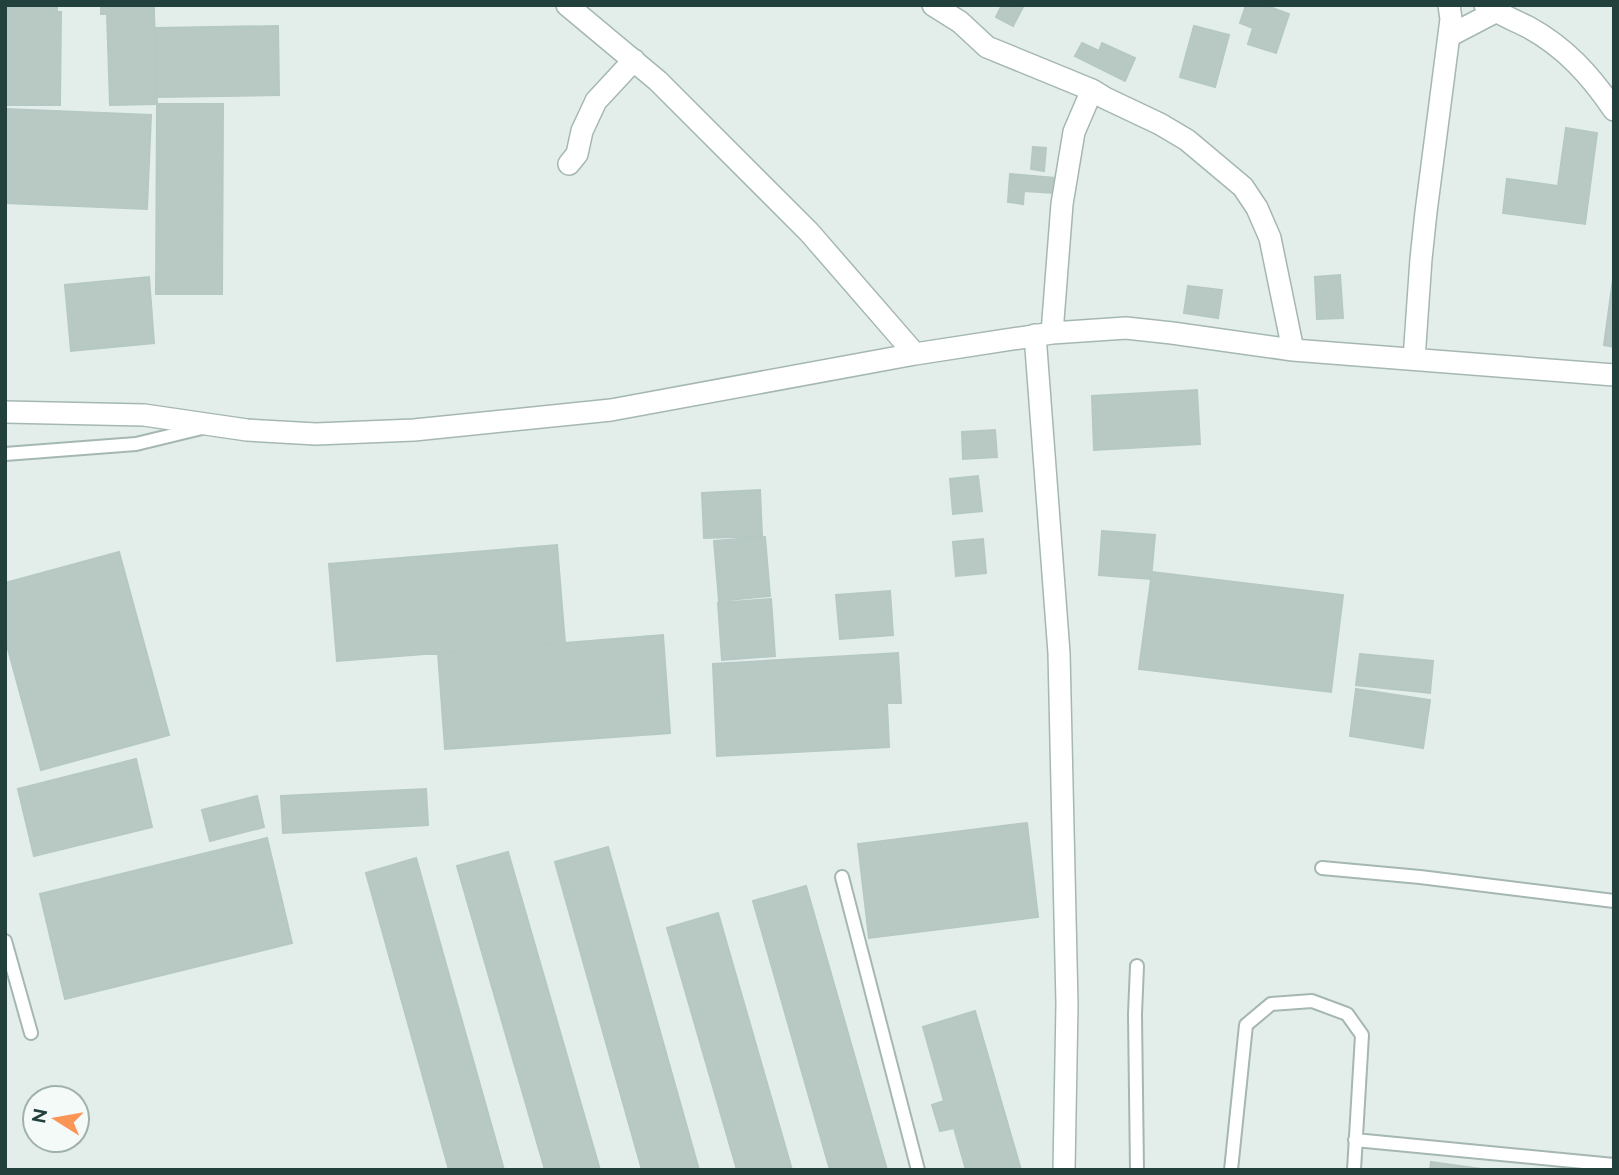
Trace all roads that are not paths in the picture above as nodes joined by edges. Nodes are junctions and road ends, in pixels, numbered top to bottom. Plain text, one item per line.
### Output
1 (568, 5) edge
2 (933, 5) edge
3 (1449, 5) edge
4 (1490, 8) edge
5 (594, 14) edge
6 (1449, 36) junction
7 (634, 60) junction
8 (1092, 90) junction
9 (1614, 110) edge
10 (569, 164) dead end
11 (1044, 334) junction
12 (1293, 350) junction
13 (915, 354) junction
14 (1414, 359) junction
15 (1614, 375) edge
16 (5, 412) edge
17 (211, 425) junction
18 (5, 454) edge
19 (1322, 868) dead end
20 (842, 877) dead end
21 (1614, 901) edge
22 (5, 941) edge
23 (1137, 966) dead end
24 (32, 1033) dead end
25 (1355, 1140) junction
26 (1614, 1165) edge
27 (918, 1170) edge
28 (1064, 1170) edge
29 (1137, 1170) edge
30 (1231, 1170) edge
31 (1354, 1170) edge

1 - 5 street
2 - 8 street
3 - 6 street
4 - 6 street
4 - 9 street
5 - 7 street
6 - 14 street
7 - 10 street
7 - 13 street
8 - 11 street
8 - 12 street
11 - 12 street
11 - 13 street
11 - 28 street
12 - 14 street
13 - 17 street
14 - 15 street
16 - 17 street
17 - 18 lane
19 - 21 lane
20 - 27 lane
22 - 24 lane
23 - 29 lane
25 - 26 lane
25 - 30 lane
25 - 31 lane

